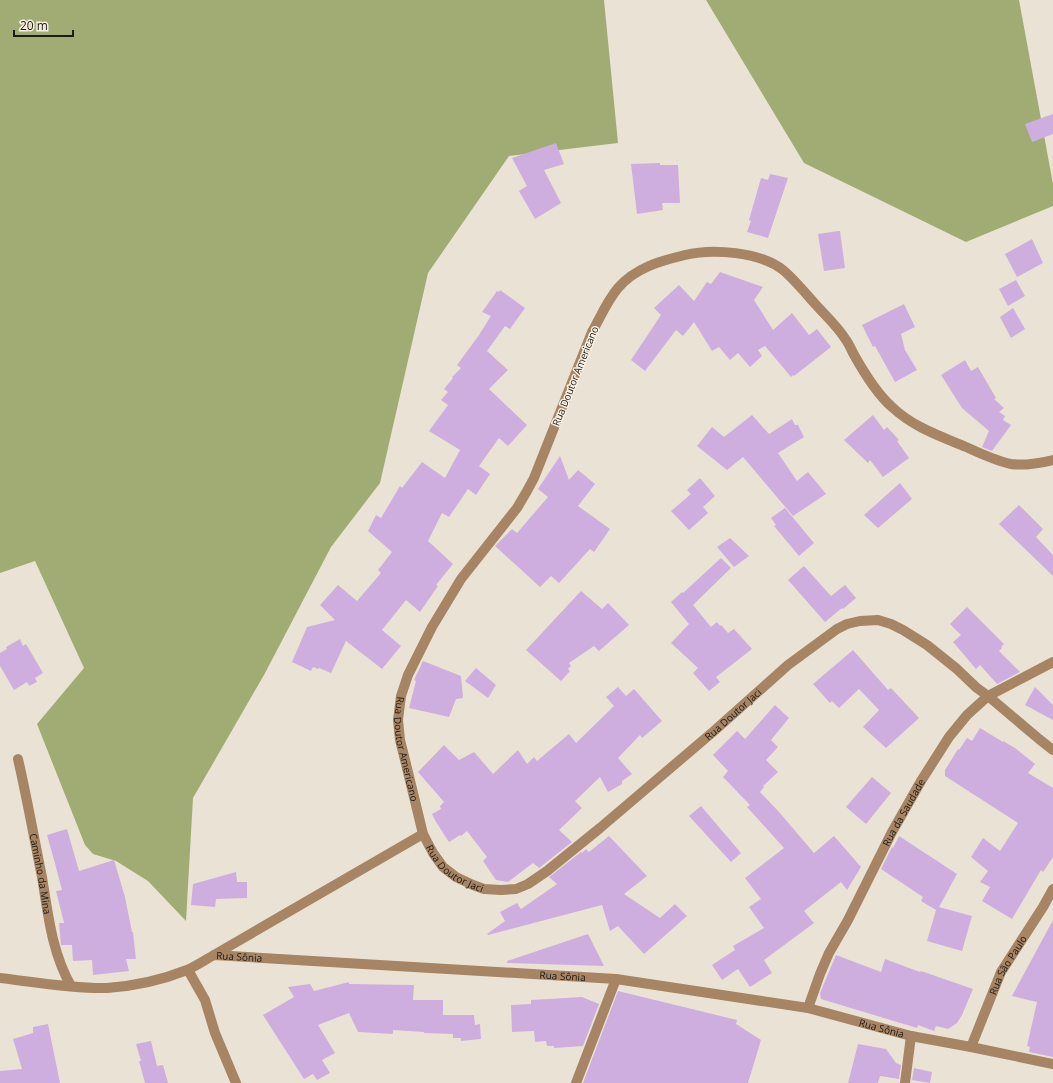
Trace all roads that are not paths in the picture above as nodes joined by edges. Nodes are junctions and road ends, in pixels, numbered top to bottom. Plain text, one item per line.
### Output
1 (1053, 460) edge
2 (1053, 662) edge
3 (988, 696) junction
4 (1053, 750) edge
5 (18, 759) dead end
6 (423, 834) junction
7 (1053, 889) edge
8 (214, 955) junction
9 (188, 970) junction
10 (0, 978) edge
11 (616, 979) junction
12 (71, 986) junction
13 (808, 1008) junction
14 (911, 1036) junction
15 (971, 1047) junction
16 (1053, 1064) edge
17 (236, 1083) edge
18 (576, 1083) edge
19 (905, 1083) edge

1 - 6 street, Rua Doutor Americano
2 - 3 street, Rua da Saudade
3 - 4 street, Rua Doutor Jaci
3 - 6 street, Rua Doutor Jaci
3 - 13 street, Rua da Saudade
5 - 12 street, Caminho da Mina
6 - 8 street
7 - 15 street, Rua São Paulo
8 - 9 street, Rua Sônia
8 - 11 street, Rua Sônia
9 - 12 street, Rua Sônia
9 - 17 street
10 - 12 street, Rua Sônia
11 - 13 street, Rua Sônia
11 - 18 street
13 - 14 street, Rua Sônia
14 - 15 street, Rua Sônia
14 - 19 street
15 - 16 street, Rua Sônia

